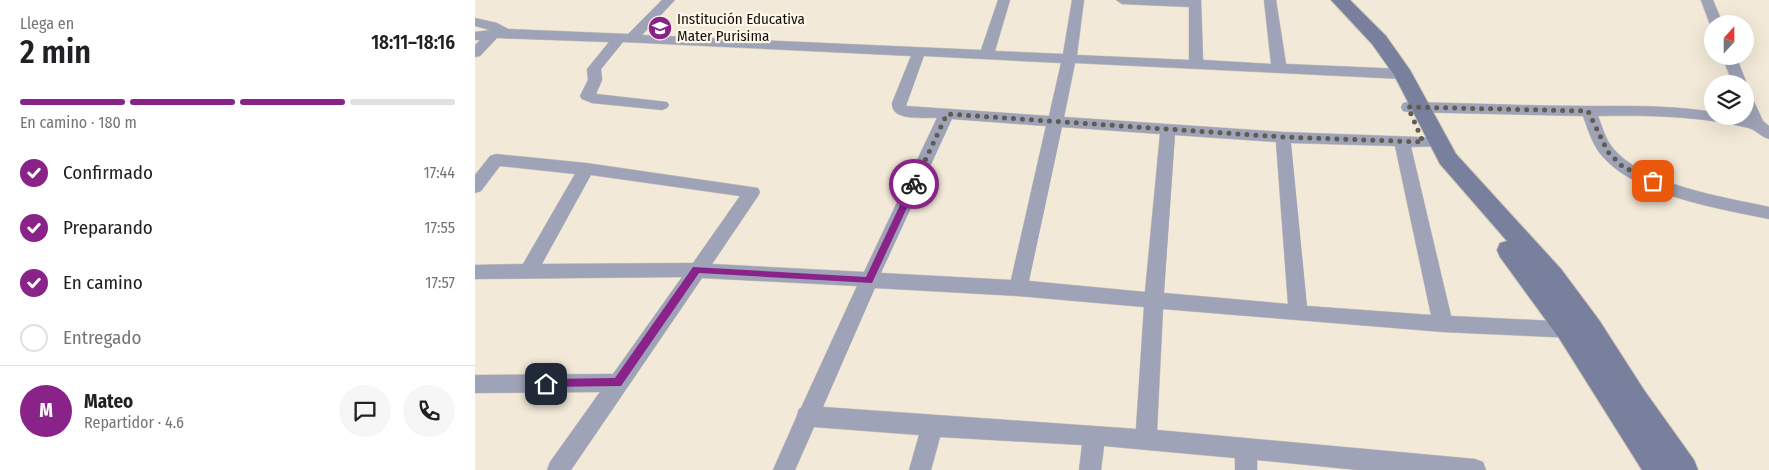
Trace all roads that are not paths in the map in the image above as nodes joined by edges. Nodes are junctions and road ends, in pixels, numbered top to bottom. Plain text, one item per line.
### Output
1 (669, 0) edge
2 (1004, 0) edge
3 (1078, 0) edge
4 (1122, 0) edge
5 (1270, 0) edge
6 (1327, 0) edge
7 (1340, 0) edge
8 (1707, 0) edge
9 (1195, 2) edge
10 (1712, 15) edge
11 (475, 22) edge
12 (498, 34) junction
13 (475, 36) edge
14 (625, 39) junction
15 (919, 52) junction
16 (475, 54) edge
17 (987, 54) junction
18 (1069, 59) junction
19 (1195, 65) junction
20 (1279, 67) junction
21 (1395, 74) junction
22 (663, 105) dead end
23 (1415, 107) junction
24 (1588, 111) junction
25 (947, 114) junction
26 (1754, 119) edge
27 (1055, 121) junction
28 (1756, 124) junction
29 (1169, 129) junction
30 (1769, 134) edge
31 (1283, 137) junction
32 (1421, 141) junction
33 (586, 169) junction
34 (475, 187) edge
35 (1769, 213) edge
36 (696, 270) junction
37 (475, 272) edge
38 (528, 272) junction
39 (869, 280) junction
40 (1018, 288) junction
41 (1154, 301) junction
42 (1298, 313) junction
43 (1443, 324) junction
44 (1580, 329) junction
45 (617, 383) junction
46 (475, 384) edge
47 (806, 416) junction
48 (932, 426) junction
49 (1094, 435) junction
50 (1145, 440) junction
51 (1245, 448) junction
52 (1411, 467) edge
53 (558, 470) edge
54 (783, 470) edge
55 (920, 470) edge
56 (1090, 470) edge
57 (1246, 470) edge
58 (1475, 470) edge
59 (1659, 470) edge
60 (1683, 470) edge

1 - 14 street
2 - 17 street
3 - 18 street
4 - 9 street
5 - 20 street
6 - 21 street
7 - 21 street
8 - 10 street
9 - 19 street
11 - 12 street
12 - 13 street
12 - 14 street
12 - 16 street
14 - 15 street
14 - 22 street
15 - 17 street
15 - 25 street
17 - 18 street
18 - 19 street
18 - 27 street
19 - 20 street
20 - 21 street
21 - 23 street
23 - 24 street
23 - 32 street
24 - 28 street
24 - 35 street
25 - 27 street
25 - 39 street
26 - 28 street
27 - 29 street
27 - 40 street
28 - 30 street
29 - 31 street
29 - 41 street
31 - 32 street
31 - 42 street
32 - 43 street
32 - 44 street
33 - 34 street
33 - 36 street
33 - 38 street
36 - 38 street
36 - 39 street
36 - 45 street
37 - 38 street
39 - 40 street
39 - 47 street
40 - 41 street
41 - 42 street
41 - 50 street
42 - 43 street
43 - 44 street
44 - 59 street
44 - 60 street
45 - 46 street
45 - 53 street
47 - 48 street
47 - 54 street
48 - 49 street
48 - 55 street
49 - 50 street
49 - 56 street
50 - 51 street
51 - 52 street
51 - 57 street
52 - 58 street

